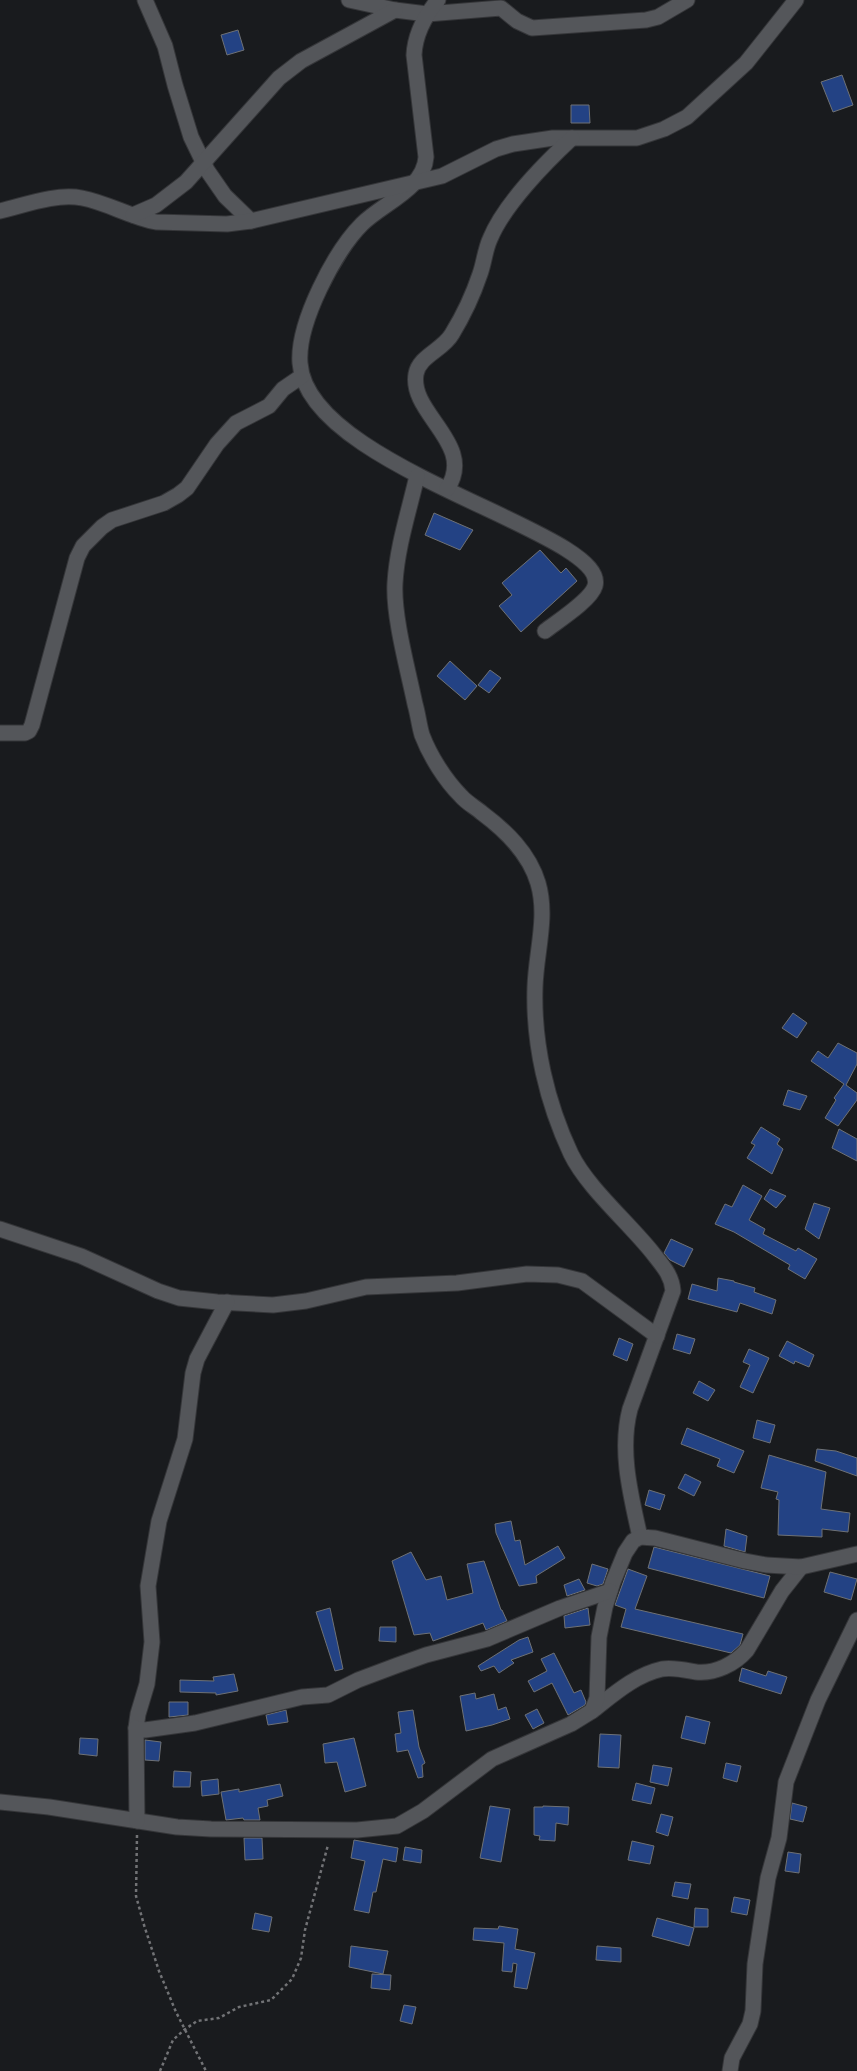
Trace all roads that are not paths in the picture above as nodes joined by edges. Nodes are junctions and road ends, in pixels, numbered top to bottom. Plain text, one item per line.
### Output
1 (145, 0) edge
2 (349, 0) edge
3 (438, 0) edge
4 (687, 0) edge
5 (796, 0) edge
6 (395, 10) junction
7 (427, 14) junction
8 (572, 138) junction
9 (203, 162) junction
10 (415, 183) junction
11 (0, 211) edge
12 (133, 216) junction
13 (251, 221) junction
14 (302, 376) junction
15 (417, 476) junction
16 (447, 489) junction
17 (545, 631) dead end
18 (0, 733) edge
19 (0, 1229) edge
20 (227, 1302) junction
21 (657, 1336) junction
22 (640, 1537) junction
23 (857, 1554) edge
24 (801, 1567) junction
25 (610, 1591) junction
26 (857, 1620) edge
27 (592, 1711) junction
28 (136, 1728) junction
29 (0, 1802) edge
30 (137, 1821) junction
31 (730, 2071) edge

1 - 9 street
2 - 6 street
3 - 7 street
4 - 7 street
5 - 8 street
6 - 7 street
6 - 9 street
7 - 10 street
8 - 10 street
8 - 16 street
9 - 12 street
9 - 13 street
10 - 13 street
10 - 14 street
11 - 12 street
12 - 13 street
14 - 15 street
14 - 18 street
15 - 16 street
15 - 21 street
16 - 17 street
19 - 20 street
20 - 21 street
20 - 28 street
21 - 22 street
22 - 24 street
22 - 25 street
23 - 24 street
24 - 27 street
25 - 27 street
25 - 28 street
26 - 31 street
27 - 30 street
28 - 30 street
29 - 30 street

